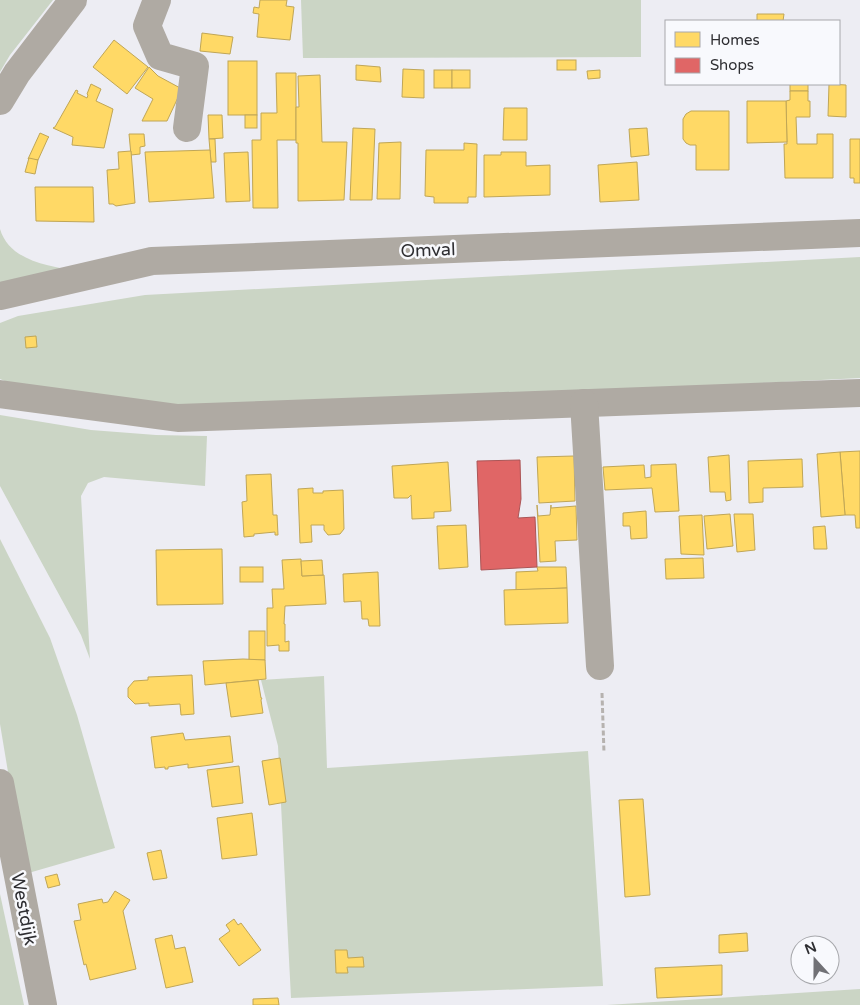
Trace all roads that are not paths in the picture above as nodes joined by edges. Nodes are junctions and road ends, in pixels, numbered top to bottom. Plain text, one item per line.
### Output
1 (73, 0) edge
2 (156, 0) edge
3 (0, 101) edge
4 (187, 128) dead end
5 (860, 233) edge
6 (0, 296) edge
7 (860, 392) edge
8 (0, 394) edge
9 (584, 402) junction
10 (600, 666) road end
11 (0, 783) edge
12 (43, 1005) edge

1 - 3 street
2 - 4 street
5 - 6 street, Omval
7 - 9 street
8 - 9 street
9 - 10 street
11 - 12 street, Westdijk

